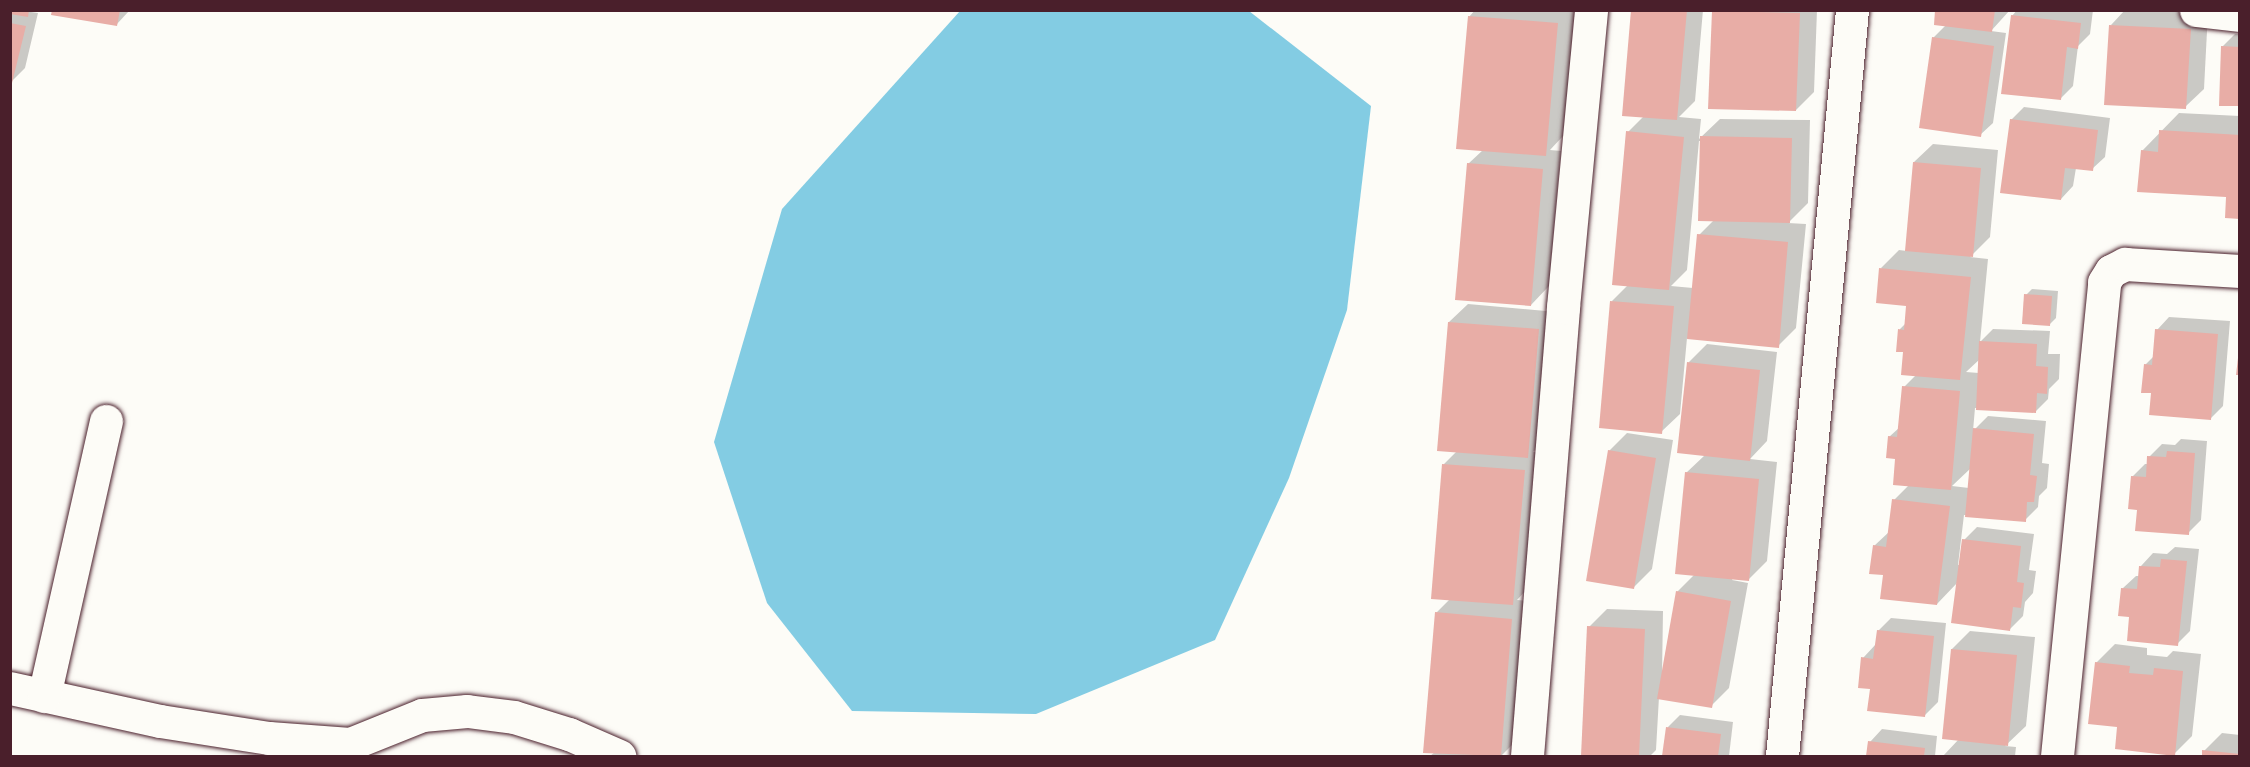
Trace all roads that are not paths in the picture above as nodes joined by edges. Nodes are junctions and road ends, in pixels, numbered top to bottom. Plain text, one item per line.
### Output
1 (1591, 10) edge
2 (1852, 10) edge
3 (2196, 10) edge
4 (2240, 15) edge
5 (2240, 271) edge
6 (106, 422) dead end
7 (10, 688) edge
8 (44, 696) junction
9 (350, 750) edge
10 (619, 756) edge
11 (1527, 756) edge
12 (1782, 756) edge
13 (2057, 756) edge

1 - 11 street
2 - 12 street
3 - 4 street
5 - 13 street
6 - 8 street
7 - 8 street
8 - 9 street
9 - 10 street

